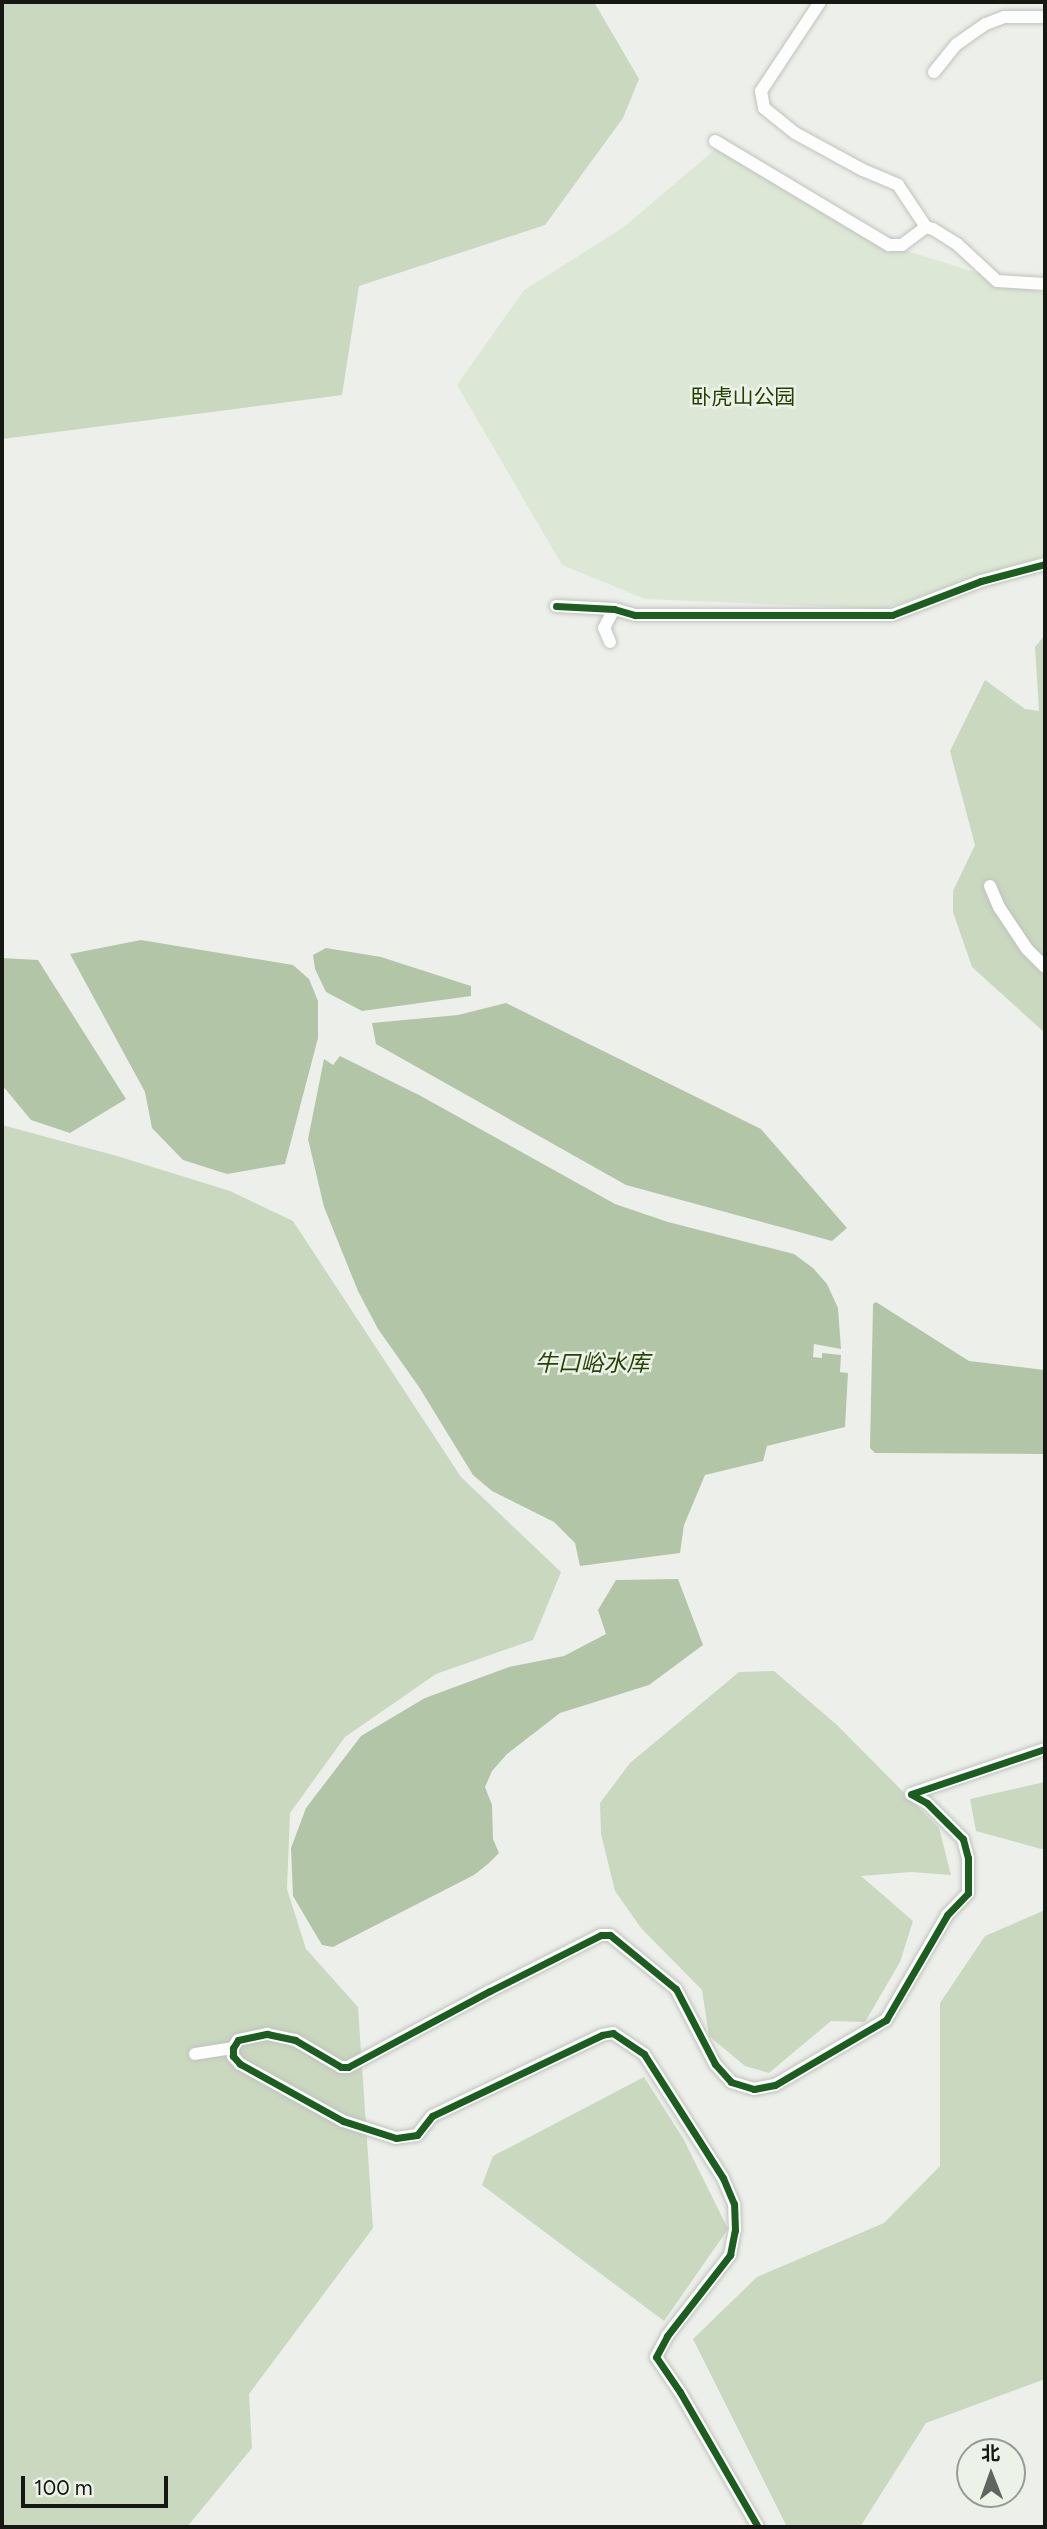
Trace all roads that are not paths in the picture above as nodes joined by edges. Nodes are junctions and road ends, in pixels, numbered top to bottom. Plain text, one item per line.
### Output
1 (820, 2) edge
2 (1045, 17) edge
3 (934, 72) dead end
4 (715, 142) dead end
5 (926, 228) junction
6 (1045, 284) edge
7 (1045, 564) edge
8 (556, 606) dead end
9 (614, 609) junction
10 (610, 642) dead end
11 (990, 886) dead end
12 (1045, 967) edge
13 (1045, 1749) edge
14 (233, 2048) junction
15 (195, 2054) dead end
16 (758, 2527) edge

1 - 5 street
2 - 3 street
4 - 5 street
5 - 6 street
7 - 9 street
8 - 9 street
9 - 10 street
11 - 12 street
13 - 14 street
14 - 15 street
14 - 16 street

